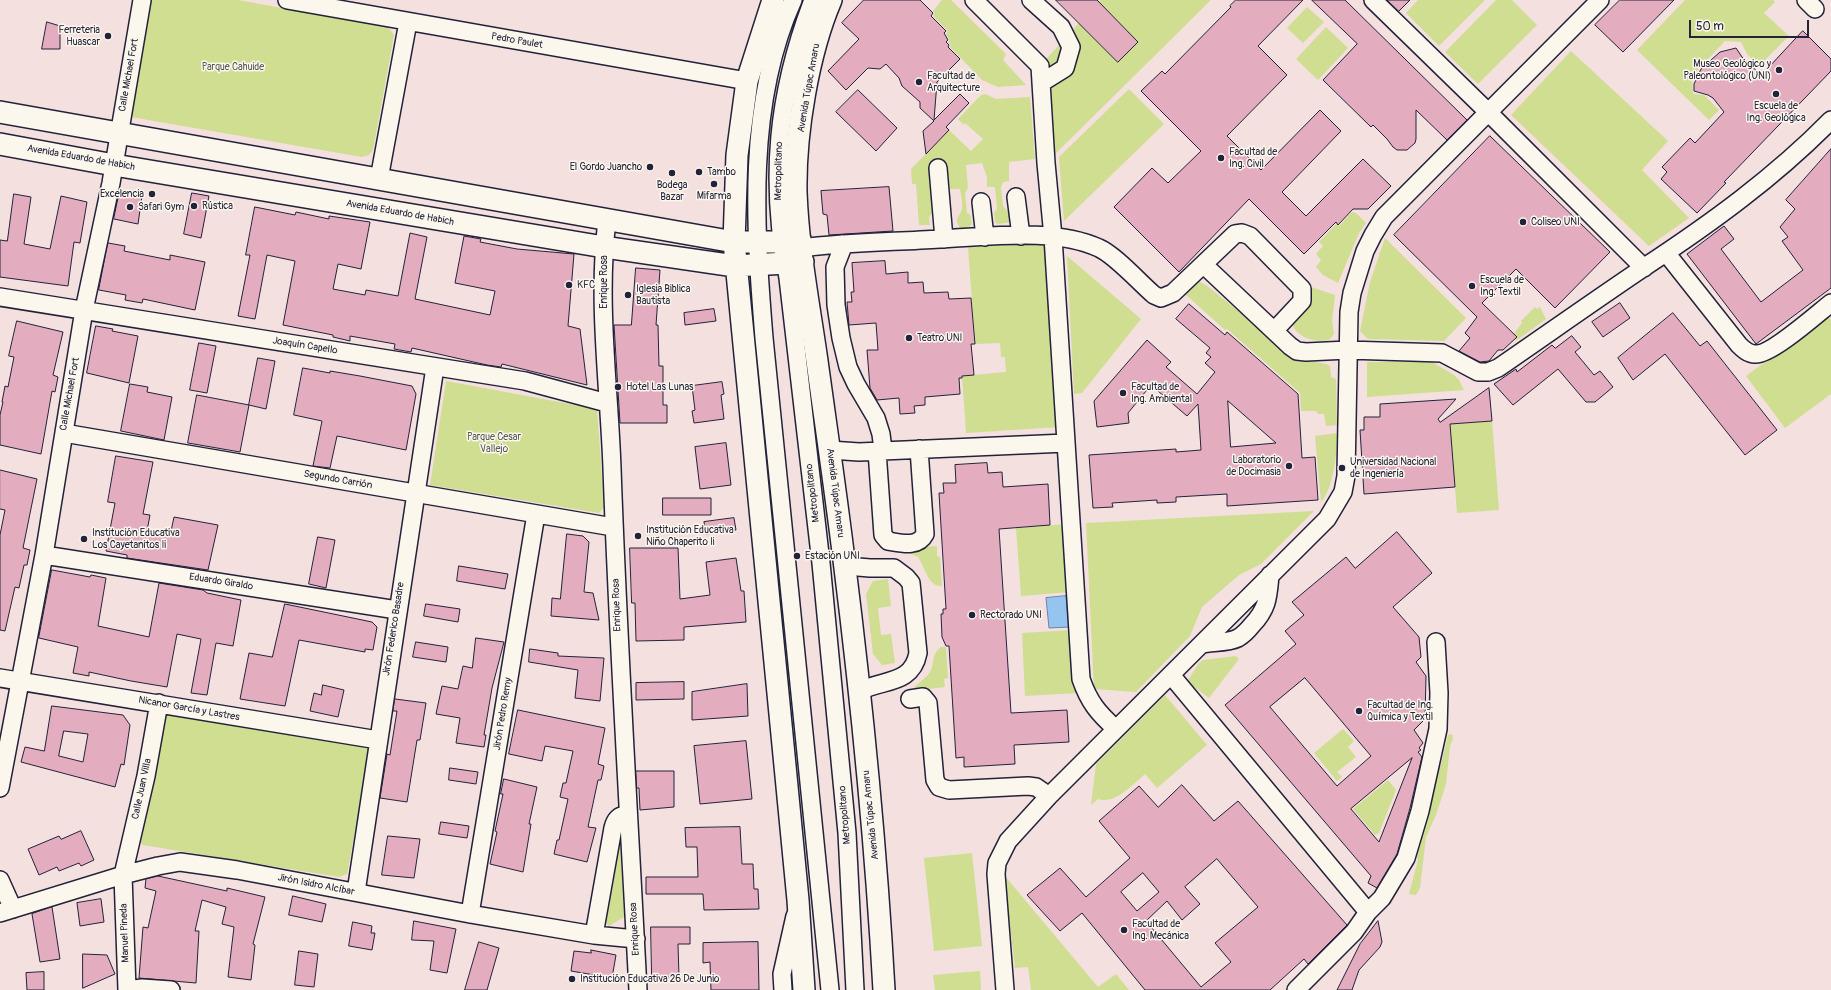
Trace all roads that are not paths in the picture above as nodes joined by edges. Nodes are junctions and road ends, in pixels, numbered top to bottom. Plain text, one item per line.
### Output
1 (142, 0) edge
2 (287, 0) edge
3 (773, 0) edge
4 (793, 0) edge
5 (813, 0) edge
6 (831, 0) edge
7 (974, 0) edge
8 (1031, 0) edge
9 (1373, 0) edge
10 (1600, 0) edge
11 (408, 22) junction
12 (747, 81) junction
13 (1041, 82) junction
14 (0, 112) edge
15 (1489, 113) junction
16 (1829, 125) edge
17 (119, 134) junction
18 (0, 144) edge
19 (114, 165) junction
20 (938, 168) dead end
21 (379, 179) junction
22 (1016, 197) dead end
23 (981, 202) dead end
24 (607, 220) junction
25 (1021, 236) junction
26 (985, 237) junction
27 (1053, 237) junction
28 (944, 239) junction
29 (734, 242) junction
30 (758, 242) junction
31 (842, 244) junction
32 (604, 248) junction
33 (794, 251) junction
34 (1667, 254) junction
35 (1204, 265) junction
36 (735, 266) junction
37 (759, 266) junction
38 (1644, 268) junction
39 (0, 298) edge
40 (1831, 303) edge
41 (84, 310) junction
42 (1274, 331) junction
43 (1348, 350) junction
44 (435, 367) junction
45 (607, 403) junction
46 (64, 433) junction
47 (1066, 443) junction
48 (919, 449) junction
49 (830, 450) junction
50 (880, 450) junction
51 (417, 492) junction
52 (536, 514) junction
53 (613, 527) junction
54 (44, 555) junction
55 (844, 562) junction
56 (1270, 575) junction
57 (397, 610) junction
58 (1436, 642) dead end
59 (1202, 644) junction
60 (1171, 675) junction
61 (0, 678) edge
62 (19, 682) junction
63 (860, 691) junction
64 (910, 699) dead end
65 (159, 703) junction
66 (1116, 729) junction
67 (378, 740) junction
68 (0, 788) edge
69 (1049, 796) junction
70 (628, 816) junction
71 (124, 875) junction
72 (0, 880) edge
73 (356, 892) junction
74 (798, 900) junction
75 (7, 911) edge
76 (1368, 912) junction
77 (470, 914) junction
78 (594, 934) junction
79 (636, 939) junction
80 (127, 990) edge
81 (171, 990) edge
82 (638, 990) edge
83 (783, 990) edge
84 (804, 990) edge
85 (830, 990) edge
86 (855, 990) edge
87 (884, 990) edge
88 (1005, 990) edge
89 (1296, 990) edge

1 - 17 street, Calle Michael Fort
2 - 11 street, Pedro Paulet
3 - 12 main road
4 - 30 street, Metropolitano
5 - 33 street, Metropolitano
6 - 33 main road, Avenida Túpac Amaru
7 - 13 street
8 - 13 street
9 - 15 street
10 - 15 street
11 - 12 street, Pedro Paulet
11 - 21 street
12 - 29 main road
13 - 27 street
14 - 17 main road
15 - 38 street
15 - 43 street
16 - 34 street
17 - 19 street, Calle Michael Fort
17 - 21 main road
18 - 19 main road, Avenida Eduardo de Habich
19 - 32 main road, Avenida Eduardo de Habich
19 - 41 street, Calle Michael Fort
20 - 28 street
21 - 24 main road
22 - 25 street
23 - 26 street
24 - 29 main road
24 - 32 street, Enrique Rosa
25 - 26 street
25 - 27 street
26 - 28 street
27 - 35 street
27 - 47 street
28 - 31 street
29 - 30 main road
29 - 36 main road
30 - 33 main road
30 - 37 street, Metropolitano
31 - 33 street
31 - 50 street
32 - 36 main road, Avenida Eduardo de Habich
32 - 45 street, Enrique Rosa
33 - 37 main road, Avenida Eduardo de Habich
33 - 49 main road, Avenida Túpac Amaru
33 - 86 street, Metropolitano
34 - 38 street
34 - 40 street
35 - 42 street
35 - 42 street
36 - 37 main road, Avenida Eduardo de Habich
36 - 74 main road
37 - 85 street, Metropolitano
38 - 43 street
39 - 41 street, Joaquín Capello
41 - 44 street, Joaquín Capello
41 - 46 street, Calle Michael Fort
42 - 43 street
43 - 56 street
44 - 45 street, Joaquín Capello
44 - 51 street, Jirón Federico Basadre
45 - 53 street, Enrique Rosa
46 - 51 street, Segundo Carrión
46 - 54 street, Calle Michael Fort
47 - 48 street
47 - 66 street
48 - 50 street
48 - 50 street
49 - 50 street
49 - 55 main road, Avenida Túpac Amaru
51 - 52 street, Segundo Carrión
51 - 57 street, Jirón Federico Basadre
52 - 53 street, Segundo Carrión
52 - 77 street, Jirón Pedro Remy
53 - 70 street, Enrique Rosa
54 - 57 street, Eduardo Giraldo
54 - 62 street, Calle Michael Fort
55 - 63 main road, Avenida Túpac Amaru
55 - 63 street
56 - 59 street
56 - 59 street
57 - 67 street, Jirón Federico Basadre
58 - 76 street
59 - 60 street
60 - 66 street
60 - 76 street
61 - 62 street, Nicanor García y Lastres
62 - 65 street, Nicanor García y Lastres
62 - 68 street, Calle Michael Fort
63 - 87 main road, Avenida Túpac Amaru
64 - 69 street
65 - 67 street, Nicanor García y Lastres
65 - 71 street, Calle Juan Villa
66 - 69 street
67 - 73 street, Jirón Federico Basadre
69 - 88 street
70 - 78 street
70 - 79 street, Enrique Rosa
71 - 73 street, Jirón Isidro Alcíbar
71 - 75 street, Jirón Isidro Alcíbar
71 - 80 street, Manuel Pineda
72 - 75 street
73 - 77 street, Jirón Isidro Alcíbar
74 - 83 street
74 - 84 main road
76 - 89 street
77 - 78 street, Jirón Isidro Alcíbar
78 - 79 street, Jirón Isidro Alcíbar
79 - 82 street, Enrique Rosa
80 - 81 street

